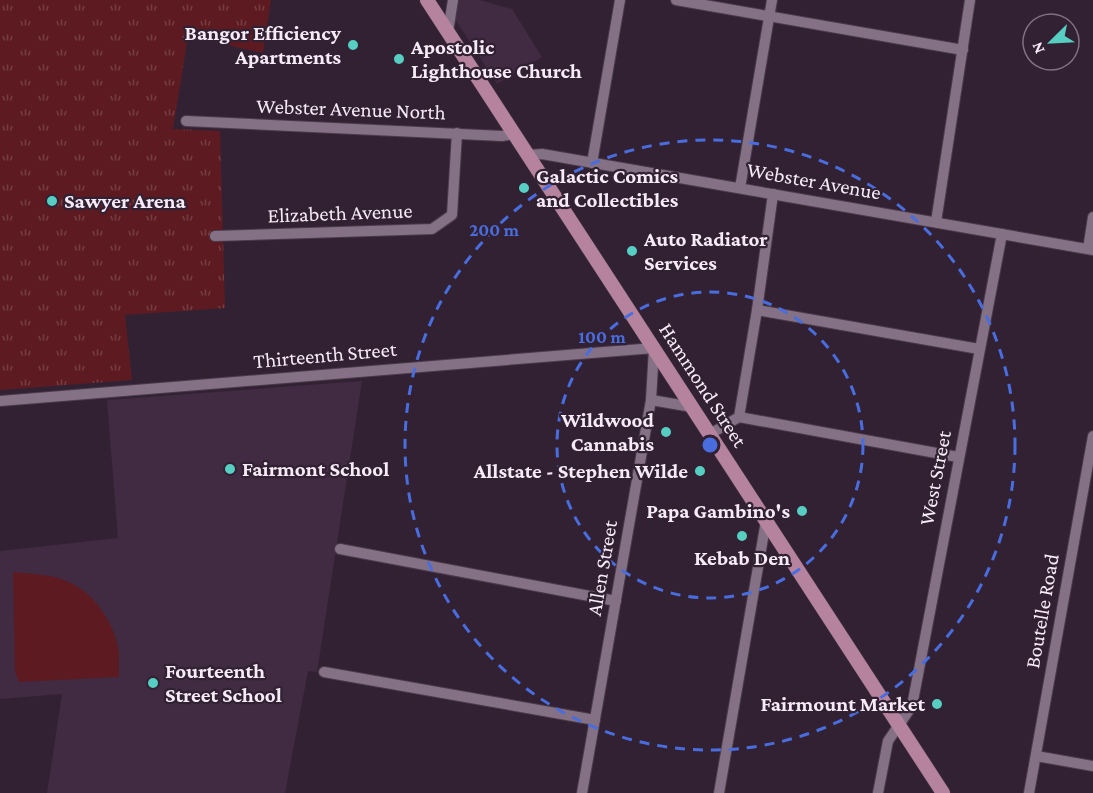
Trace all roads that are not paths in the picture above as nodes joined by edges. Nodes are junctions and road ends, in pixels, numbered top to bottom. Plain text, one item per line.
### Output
1 (427, 0) edge
2 (453, 0) edge
3 (620, 0) edge
4 (676, 0) edge
5 (772, 0) edge
6 (970, 0) edge
7 (769, 16) junction
8 (448, 32) junction
9 (963, 50) junction
10 (186, 121) dead end
11 (457, 133) junction
12 (514, 134) junction
13 (528, 155) junction
14 (592, 163) junction
15 (740, 188) junction
16 (773, 194) junction
17 (1093, 217) edge
18 (936, 222) junction
19 (1002, 234) junction
20 (215, 236) dead end
21 (1090, 249) edge
22 (758, 310) junction
23 (654, 348) junction
24 (979, 349) junction
25 (651, 400) junction
26 (0, 401) edge
27 (692, 407) junction
28 (739, 417) junction
29 (710, 434) junction
30 (1093, 436) edge
31 (958, 457) junction
32 (766, 521) junction
33 (340, 549) dead end
34 (616, 601) junction
35 (324, 672) dead end
36 (595, 720) junction
37 (899, 725) junction
38 (1036, 756) junction
39 (1093, 766) edge
40 (582, 793) edge
41 (719, 793) edge
42 (878, 793) edge
43 (943, 793) edge
44 (1029, 793) edge

1 - 8 main road, Hammond Street
2 - 8 street
3 - 14 street
4 - 7 street
5 - 7 street
6 - 9 street
7 - 9 street
7 - 15 street
8 - 12 main road, Hammond Street
9 - 18 street
10 - 11 street, Webster Avenue North
11 - 12 street, Webster Avenue North
11 - 20 street, Elizabeth Avenue
12 - 13 main road, Hammond Street
13 - 14 street, Webster Avenue
13 - 23 main road, Hammond Street
14 - 15 street, Webster Avenue
15 - 16 street, Webster Avenue
16 - 18 street, Webster Avenue
16 - 22 street
17 - 21 street
18 - 19 street, Webster Avenue
19 - 21 street, Webster Avenue
19 - 24 street, West Street
22 - 24 street
22 - 28 street
23 - 25 street, Allen Street
23 - 26 street, Thirteenth Street
23 - 27 main road, Hammond Street
24 - 31 street, West Street
25 - 27 street
25 - 34 street, Allen Street
27 - 29 main road, Hammond Street
28 - 29 street
28 - 31 street
29 - 32 main road, Hammond Street
30 - 38 street, Boutelle Road
31 - 37 street, West Street
32 - 37 main road, Hammond Street
32 - 41 street
33 - 34 street
34 - 36 street, Allen Street
35 - 36 street
36 - 40 street, Allen Street
37 - 42 street, West Street
37 - 43 main road, Hammond Street
38 - 39 street
38 - 44 street, Boutelle Road

